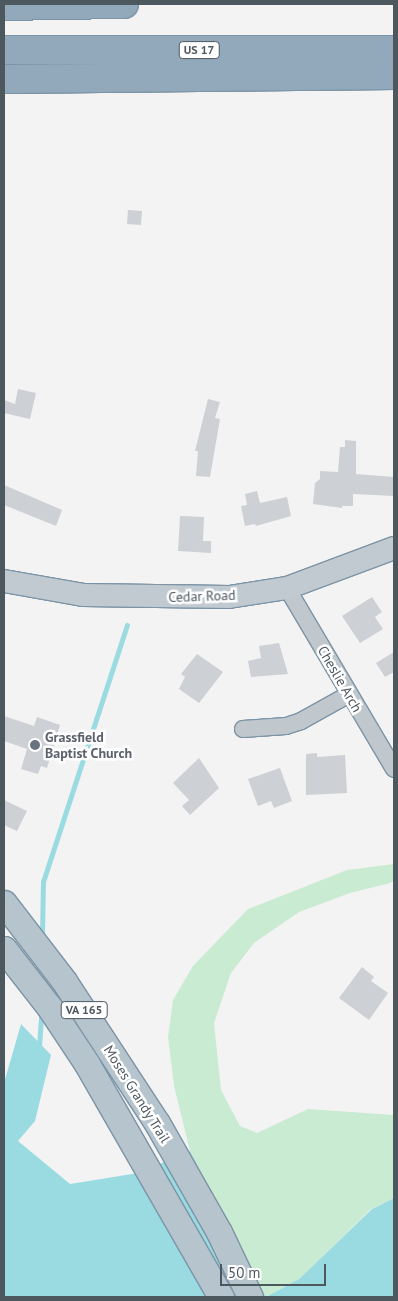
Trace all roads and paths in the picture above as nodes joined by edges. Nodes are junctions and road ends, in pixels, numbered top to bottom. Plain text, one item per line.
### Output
1 (124, 4) edge
2 (4, 6) edge
3 (4, 50) edge
4 (394, 50) edge
5 (394, 75) edge
6 (4, 79) edge
7 (394, 548) edge
8 (4, 581) edge
9 (287, 588) junction
10 (348, 695) junction
11 (244, 729) dead end
12 (394, 769) edge
13 (4, 902) edge
14 (4, 949) edge
15 (221, 1297) edge
16 (250, 1297) edge

1 - 2 highway
3 - 4 highway, US 17
5 - 6 highway
7 - 9 street, Cedar Road
8 - 9 street, Cedar Road
9 - 10 street, Cheslie Arch
10 - 11 street
10 - 12 street, Cheslie Arch
13 - 16 main road, Moses Grandy Trail / VA 165
14 - 15 main road, Moses Grandy Trail / VA 165

